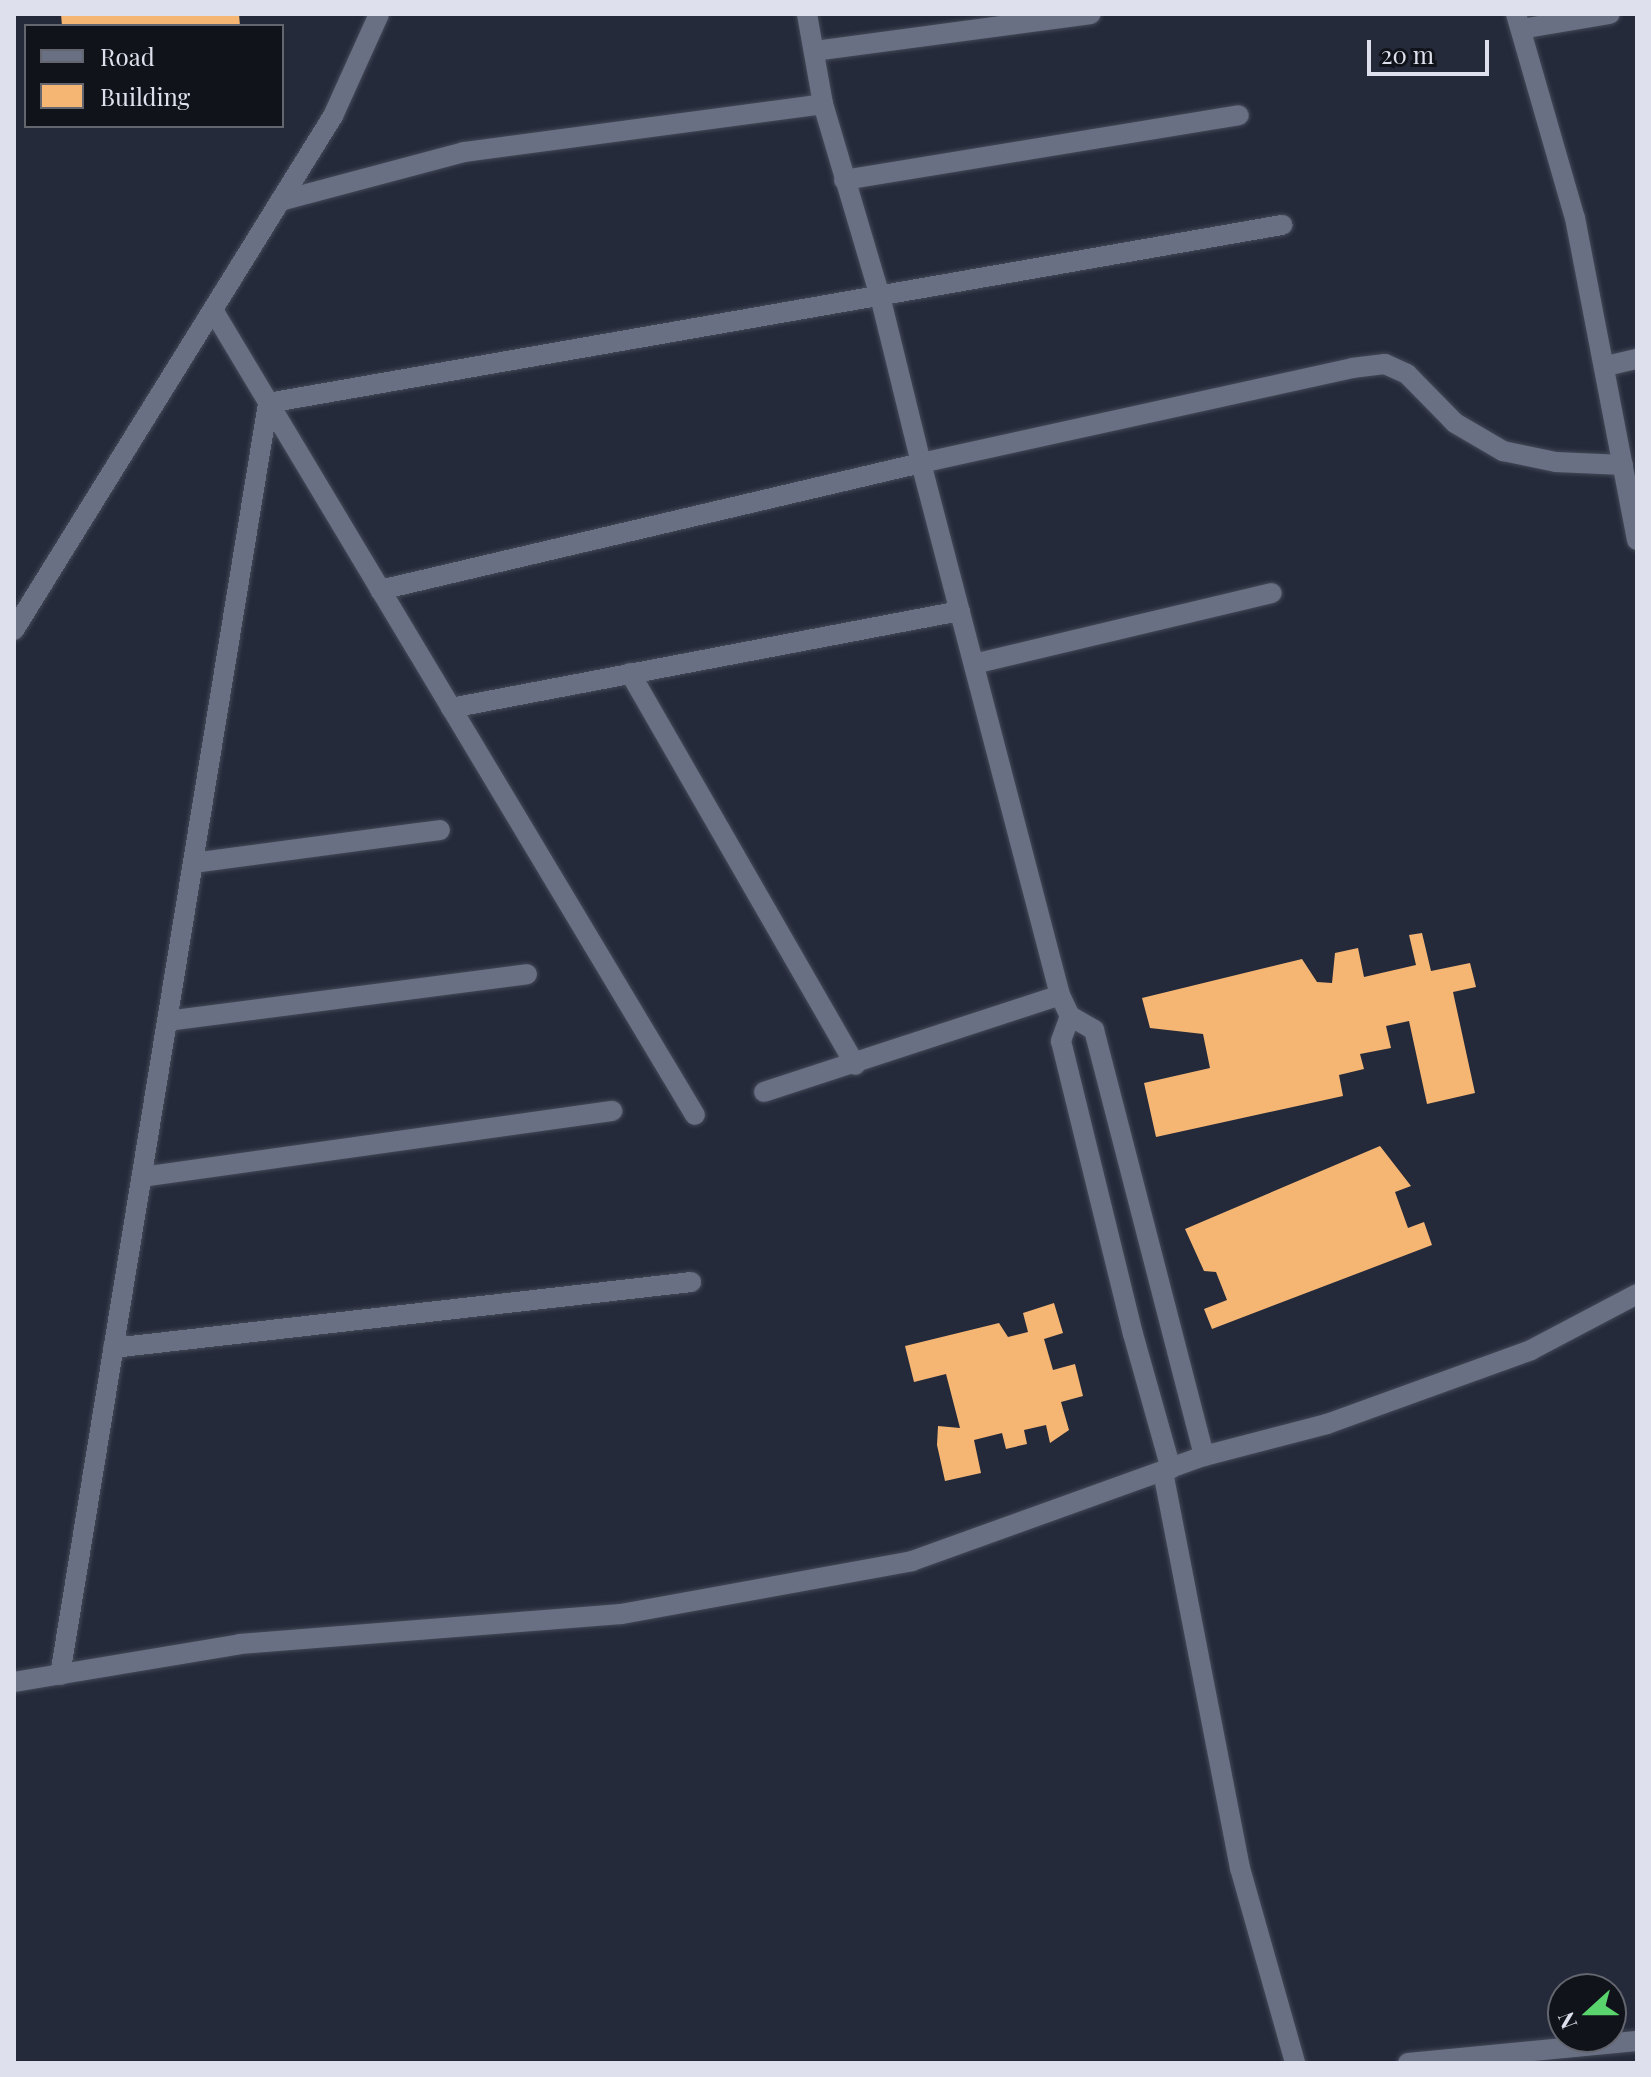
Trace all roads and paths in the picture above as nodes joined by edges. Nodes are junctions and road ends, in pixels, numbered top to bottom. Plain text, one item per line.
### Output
1 (379, 14) edge
2 (807, 14) edge
3 (1091, 14) edge
4 (1610, 14) edge
5 (1518, 22) edge
6 (814, 51) junction
7 (823, 104) junction
8 (1239, 115) dead end
9 (844, 180) junction
10 (280, 201) junction
11 (1282, 225) dead end
12 (880, 296) junction
13 (213, 310) junction
14 (1637, 359) edge
15 (1606, 366) junction
16 (268, 403) junction
17 (921, 463) junction
18 (1623, 465) junction
19 (1637, 540) edge
20 (380, 590) junction
21 (1272, 593) dead end
22 (20, 610) edge
23 (960, 611) junction
24 (14, 630) edge
25 (974, 664) junction
26 (630, 673) junction
27 (451, 708) junction
28 (440, 830) dead end
29 (193, 863) junction
30 (527, 974) dead end
31 (1060, 995) junction
32 (1070, 1016) junction
33 (167, 1021) junction
34 (855, 1065) junction
35 (764, 1092) dead end
36 (612, 1111) dead end
37 (695, 1115) dead end
38 (142, 1177) junction
39 (691, 1282) dead end
40 (1637, 1294) edge
41 (113, 1348) junction
42 (1204, 1456) junction
43 (1167, 1471) junction
44 (60, 1675) junction
45 (14, 1682) edge
46 (1637, 2041) edge
47 (1295, 2063) edge
48 (1408, 2063) edge

1 - 10 street
2 - 6 street
3 - 6 street
4 - 5 street
5 - 15 street
6 - 7 street
7 - 9 street
7 - 10 street
8 - 9 street
9 - 12 street
10 - 13 street
11 - 12 street
12 - 16 street
12 - 17 street
13 - 16 street
13 - 22 street
14 - 15 street
15 - 18 street
16 - 20 street
16 - 29 street
17 - 18 street
17 - 20 street
17 - 23 street
18 - 19 street
20 - 27 street
21 - 25 street
22 - 24 street
23 - 25 street
23 - 26 street
25 - 31 street
26 - 27 street
26 - 34 street
27 - 37 street
28 - 29 street
29 - 33 street
30 - 33 street
31 - 32 street
31 - 34 street
32 - 42 street
32 - 43 street
33 - 38 street
34 - 35 street
36 - 38 street
38 - 41 street
39 - 41 street
40 - 42 street
41 - 44 street
42 - 43 street
43 - 44 street
43 - 47 street
44 - 45 street
46 - 48 street

